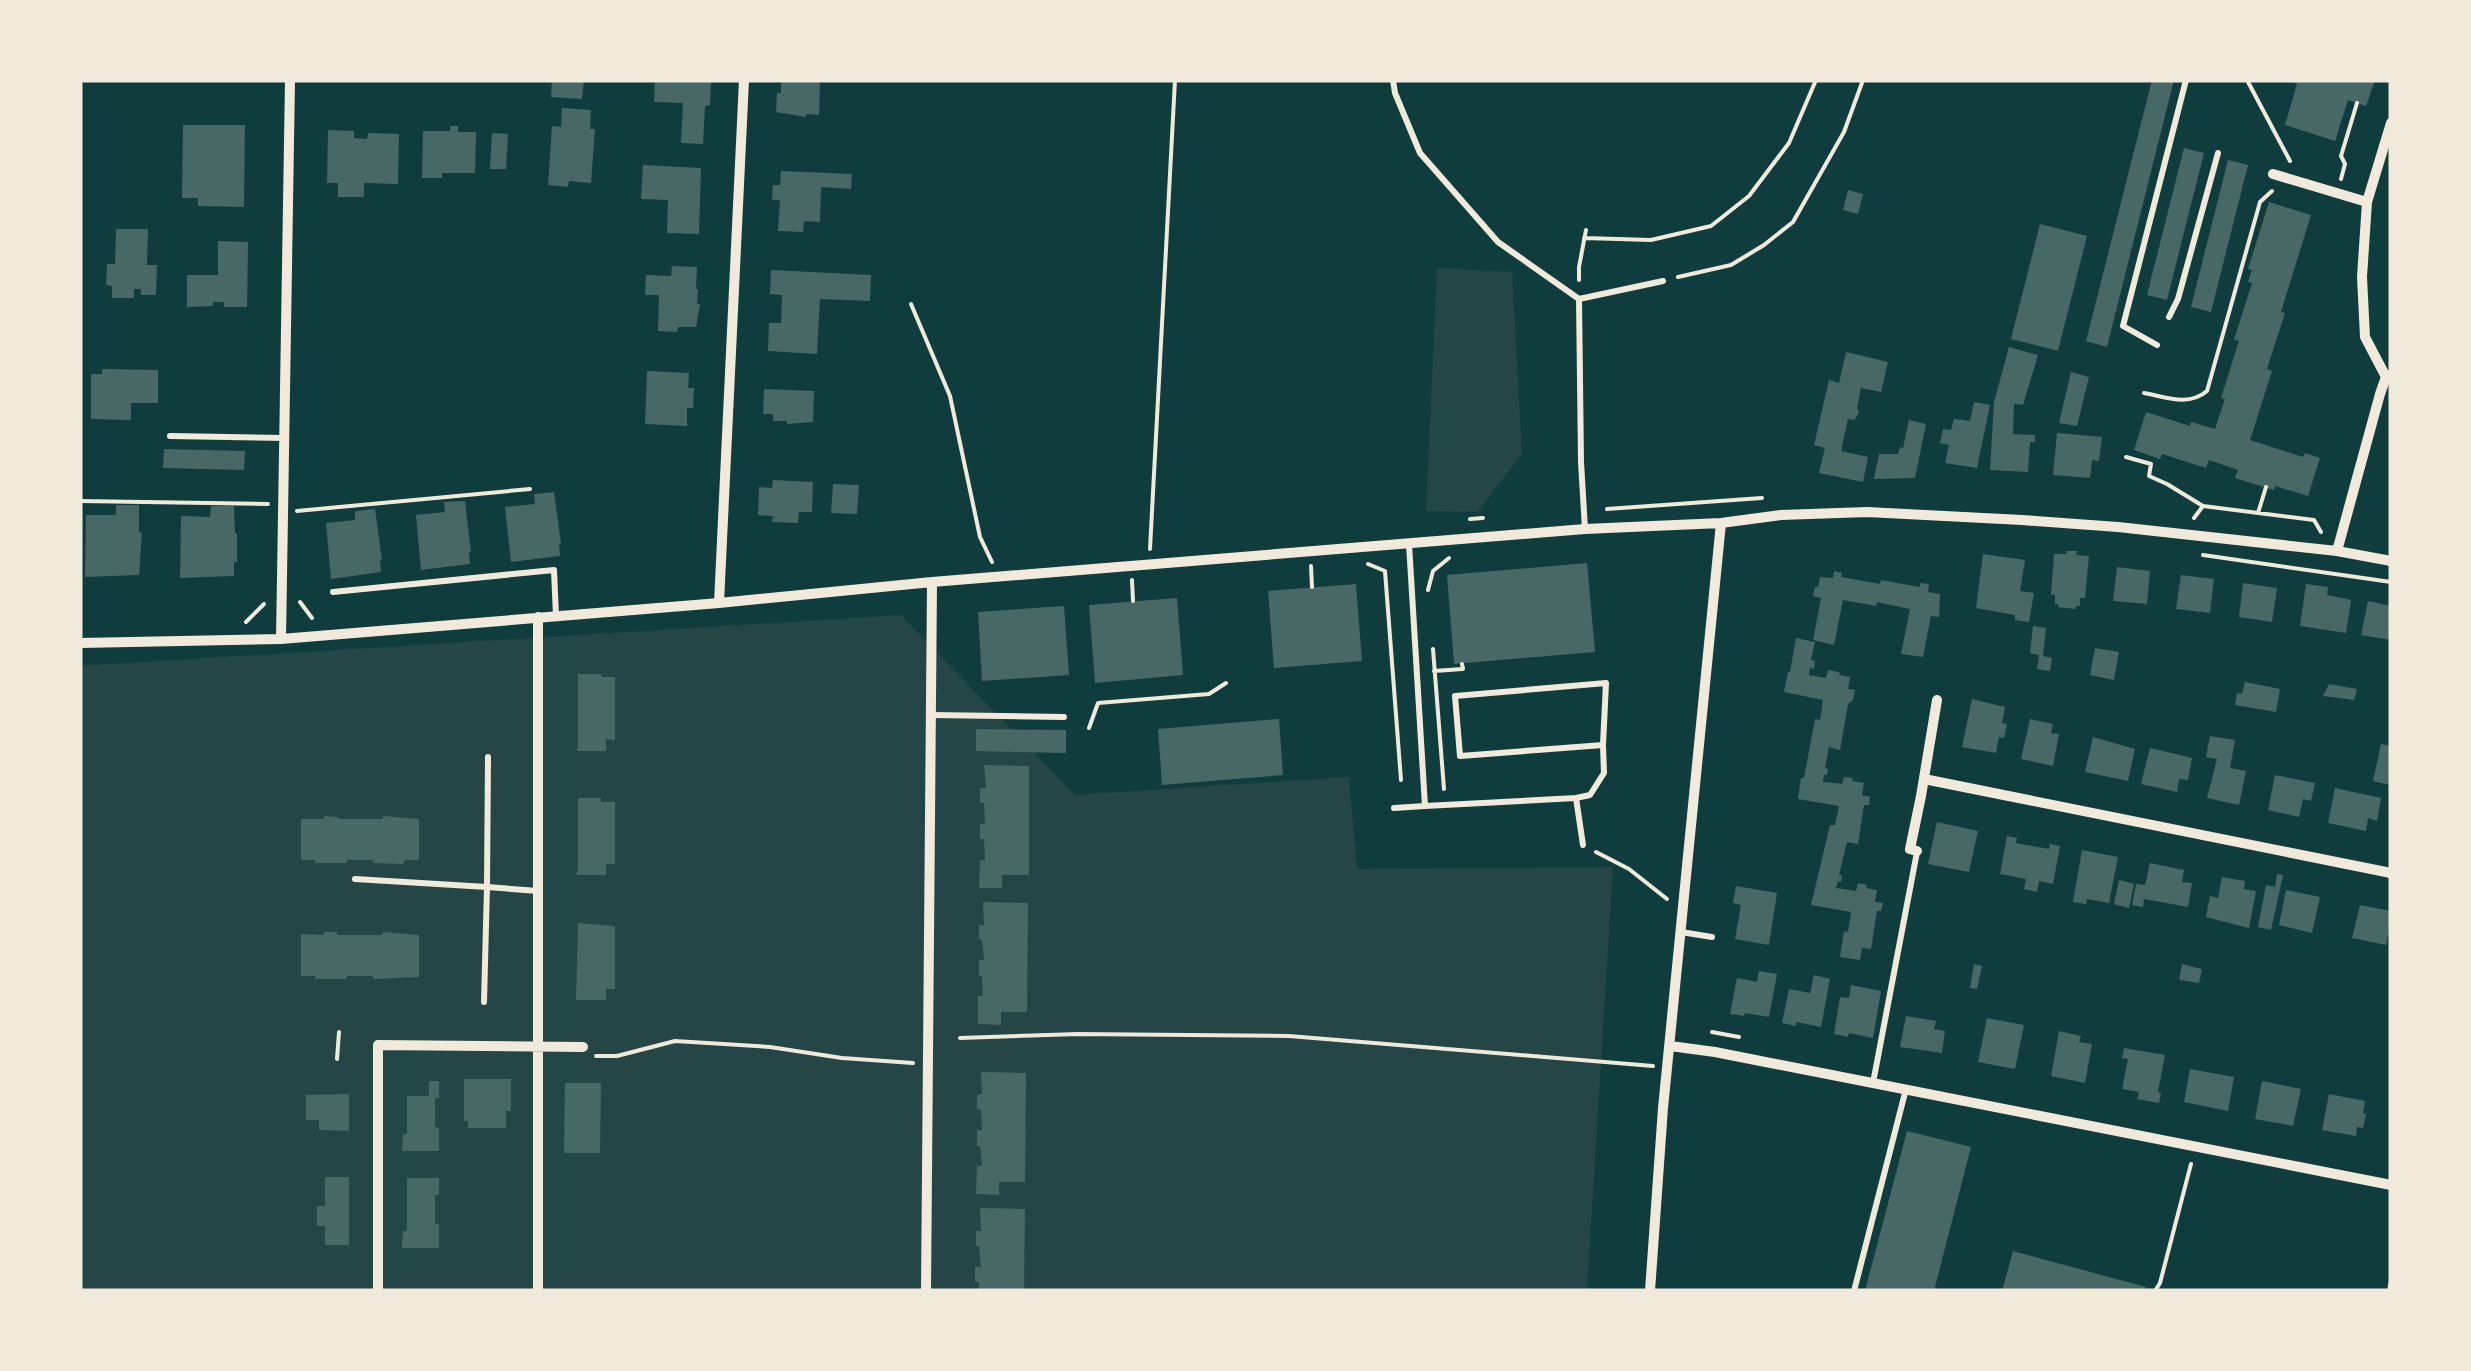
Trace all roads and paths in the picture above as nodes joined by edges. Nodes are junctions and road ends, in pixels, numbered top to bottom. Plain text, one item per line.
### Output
1 (290, 80) edge
2 (744, 80) edge
3 (1175, 80) edge
4 (1393, 80) edge
5 (1816, 80) edge
6 (1863, 80) edge
7 (2186, 80) edge
8 (2247, 80) edge
9 (2357, 103) dead end
10 (2391, 123) edge
11 (2218, 152) dead end
12 (2275, 175) joint
13 (2302, 183) junction
14 (2337, 193) junction
15 (2367, 202) junction
16 (1586, 230) dead end
17 (1584, 238) junction
18 (1579, 266) dead end
19 (1663, 281) joint
20 (1579, 299) junction
21 (911, 304) dead end
22 (2169, 317) dead end
23 (2157, 344) dead end
24 (2389, 376) edge
25 (2144, 393) dead end
26 (170, 436) dead end
27 (284, 438) junction
28 (2126, 457) dead end
29 (2266, 487) dead end
30 (530, 489) dead end
31 (80, 501) edge
32 (1717, 501) dead end
33 (2204, 506) junction
34 (283, 508) junction
35 (1584, 511) junction
36 (2258, 513) junction
37 (1464, 520) dead end
38 (2192, 520) dead end
39 (1722, 523) junction
40 (1585, 529) junction
41 (1465, 538) junction
42 (2339, 538) junction
43 (1409, 543) junction
44 (1150, 549) dead end
45 (2337, 551) junction
46 (2190, 554) dead end
47 (2391, 561) edge
48 (1364, 563) dead end
49 (994, 576) junction
50 (932, 582) junction
51 (2391, 582) edge
52 (333, 592) dead end
53 (719, 602) junction
54 (1429, 605) dead end
55 (256, 615) dead end
56 (556, 616) junction
57 (538, 618) junction
58 (242, 625) dead end
59 (1432, 638) dead end
60 (281, 639) junction
61 (80, 643) edge
62 (1462, 664) dead end
63 (1434, 671) junction
64 (1226, 683) dead end
65 (1937, 700) dead end
66 (931, 716) junction
67 (1064, 717) dead end
68 (1088, 728) dead end
69 (1602, 745) junction
70 (488, 756) dead end
71 (1924, 778) junction
72 (1402, 780) dead end
73 (1576, 798) junction
74 (1445, 804) junction
75 (1425, 806) junction
76 (1394, 808) dead end
77 (1582, 845) joint
78 (1917, 850) joint
79 (2391, 873) edge
80 (355, 878) dead end
81 (487, 888) junction
82 (538, 891) junction
83 (1683, 911) junction
84 (1681, 932) junction
85 (1712, 936) dead end
86 (484, 1002) dead end
87 (339, 1032) dead end
88 (960, 1038) dead end
89 (538, 1046) junction
90 (1670, 1046) junction
91 (583, 1051) joint
92 (338, 1059) dead end
93 (928, 1064) junction
94 (1668, 1067) junction
95 (1874, 1083) junction
96 (1906, 1089) junction
97 (2192, 1159) dead end
98 (2391, 1185) edge
99 (2391, 1281) edge
100 (378, 1291) edge
101 (538, 1291) edge
102 (926, 1291) edge
103 (1650, 1291) edge
104 (1854, 1291) edge
105 (2156, 1291) edge
106 (2389, 1291) edge

1 - 27 street
2 - 53 street
3 - 44 path
4 - 20 lane
5 - 17 path
6 - 19 path
7 - 23 lane
8 - 13 path
9 - 14 path
10 - 15 street
11 - 22 lane
12 - 13 street
12 - 25 path
13 - 14 street
14 - 15 street
15 - 24 street
16 - 17 path
17 - 18 path
19 - 20 lane
20 - 35 lane
21 - 49 path
24 - 42 street
26 - 27 lane
27 - 34 street
28 - 33 path
29 - 36 path
30 - 34 path
31 - 34 path
32 - 35 path
33 - 36 path
33 - 38 path
34 - 60 street
35 - 40 lane
36 - 42 path
37 - 41 path
39 - 40 street
39 - 45 street
39 - 83 street
40 - 41 street
41 - 43 street
41 - 54 path
42 - 45 street
43 - 49 street
43 - 75 lane
45 - 47 street
46 - 51 path
48 - 72 path
49 - 50 street
50 - 53 street
50 - 66 street
52 - 56 lane
53 - 56 street
55 - 58 path
56 - 57 street
57 - 60 street
57 - 82 street
59 - 63 path
60 - 61 street
62 - 63 path
63 - 74 path
64 - 68 path
65 - 71 street
66 - 67 lane
66 - 93 street
69 - 69 lane
69 - 73 lane
70 - 81 lane
71 - 78 street
71 - 79 street
73 - 74 lane
73 - 77 lane
74 - 75 lane
75 - 76 lane
77 - 83 path
78 - 95 lane
80 - 81 lane
81 - 82 lane
81 - 86 lane
82 - 89 street
83 - 84 street
84 - 85 lane
84 - 90 street
87 - 92 path
88 - 94 path
89 - 91 street
89 - 100 street
89 - 101 street
90 - 94 street
90 - 95 street
91 - 93 path
93 - 102 street
94 - 103 street
95 - 96 street
96 - 98 street
96 - 104 lane
97 - 105 path
99 - 106 path

